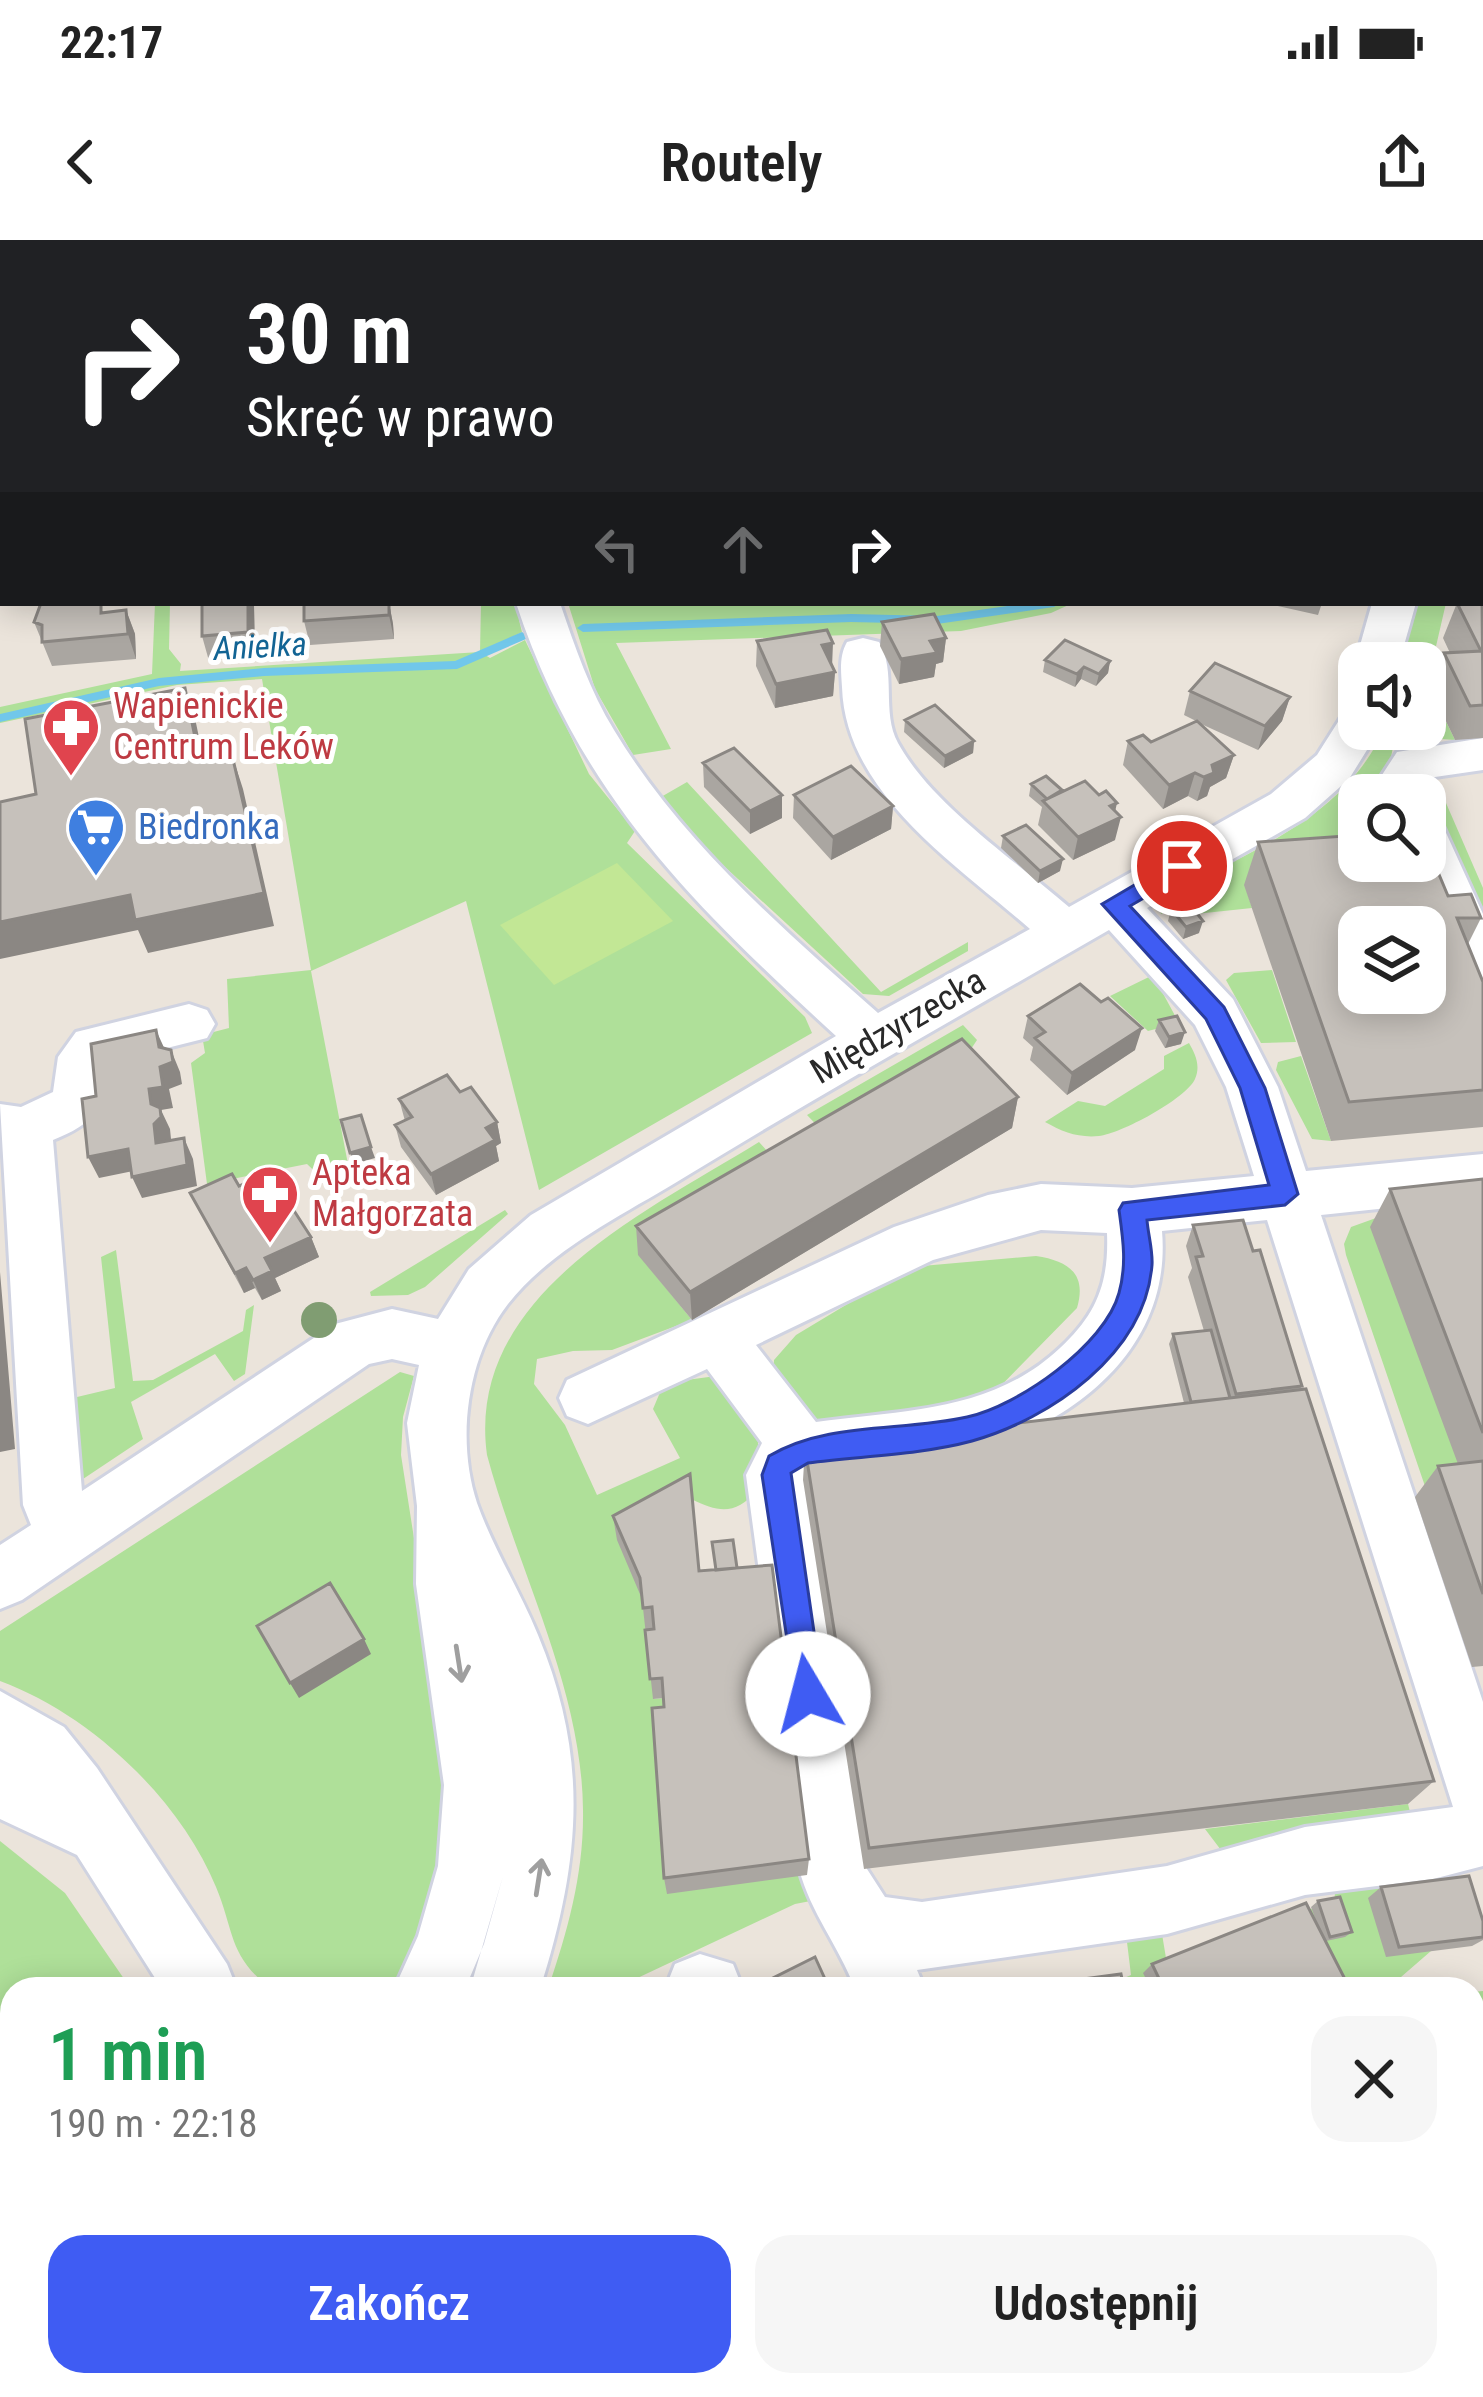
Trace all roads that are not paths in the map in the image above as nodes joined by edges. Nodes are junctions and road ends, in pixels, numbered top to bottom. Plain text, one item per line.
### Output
1 (539, 606) edge
2 (1393, 606) edge
3 (1383, 642) edge
4 (863, 653) dead end
5 (1344, 750) edge
6 (1483, 754) edge
7 (1406, 774) edge
8 (1445, 882) edge
9 (1114, 904) junction
10 (1065, 931) junction
11 (1483, 971) edge
12 (189, 1024) dead end
13 (873, 1040) junction
14 (11, 1127) edge
15 (1459, 1162) edge
16 (1285, 1194) junction
17 (1132, 1210) junction
18 (718, 1339) junction
19 (452, 1348) junction
20 (588, 1398) dead end
21 (803, 1450) junction
22 (447, 1506) junction
23 (66, 1536) junction
24 (0, 1580) edge
25 (0, 1722) edge
26 (0, 1786) edge
27 (1483, 1801) edge
28 (95, 1830) junction
29 (1483, 1833) edge
30 (879, 1959) edge
31 (195, 1977) edge
32 (434, 1977) edge
33 (509, 1977) edge

1 - 13 street
2 - 3 street
4 - 10 street
5 - 9 street, Międzyrzecka
6 - 7 street
8 - 11 street
9 - 10 street, Międzyrzecka
9 - 16 street
10 - 13 street, Międzyrzecka
12 - 14 street
13 - 19 street, Międzyrzecka
14 - 23 street
15 - 16 street
16 - 17 street
16 - 27 street
17 - 18 street
17 - 21 street
18 - 20 street
18 - 21 street
19 - 22 street, Międzyrzecka
19 - 23 street
21 - 30 street
22 -> 32 street, Międzyrzecka
33 -> 22 street, Międzyrzecka
23 - 24 street
25 - 28 street
26 - 28 street
28 - 31 street
29 - 30 street

